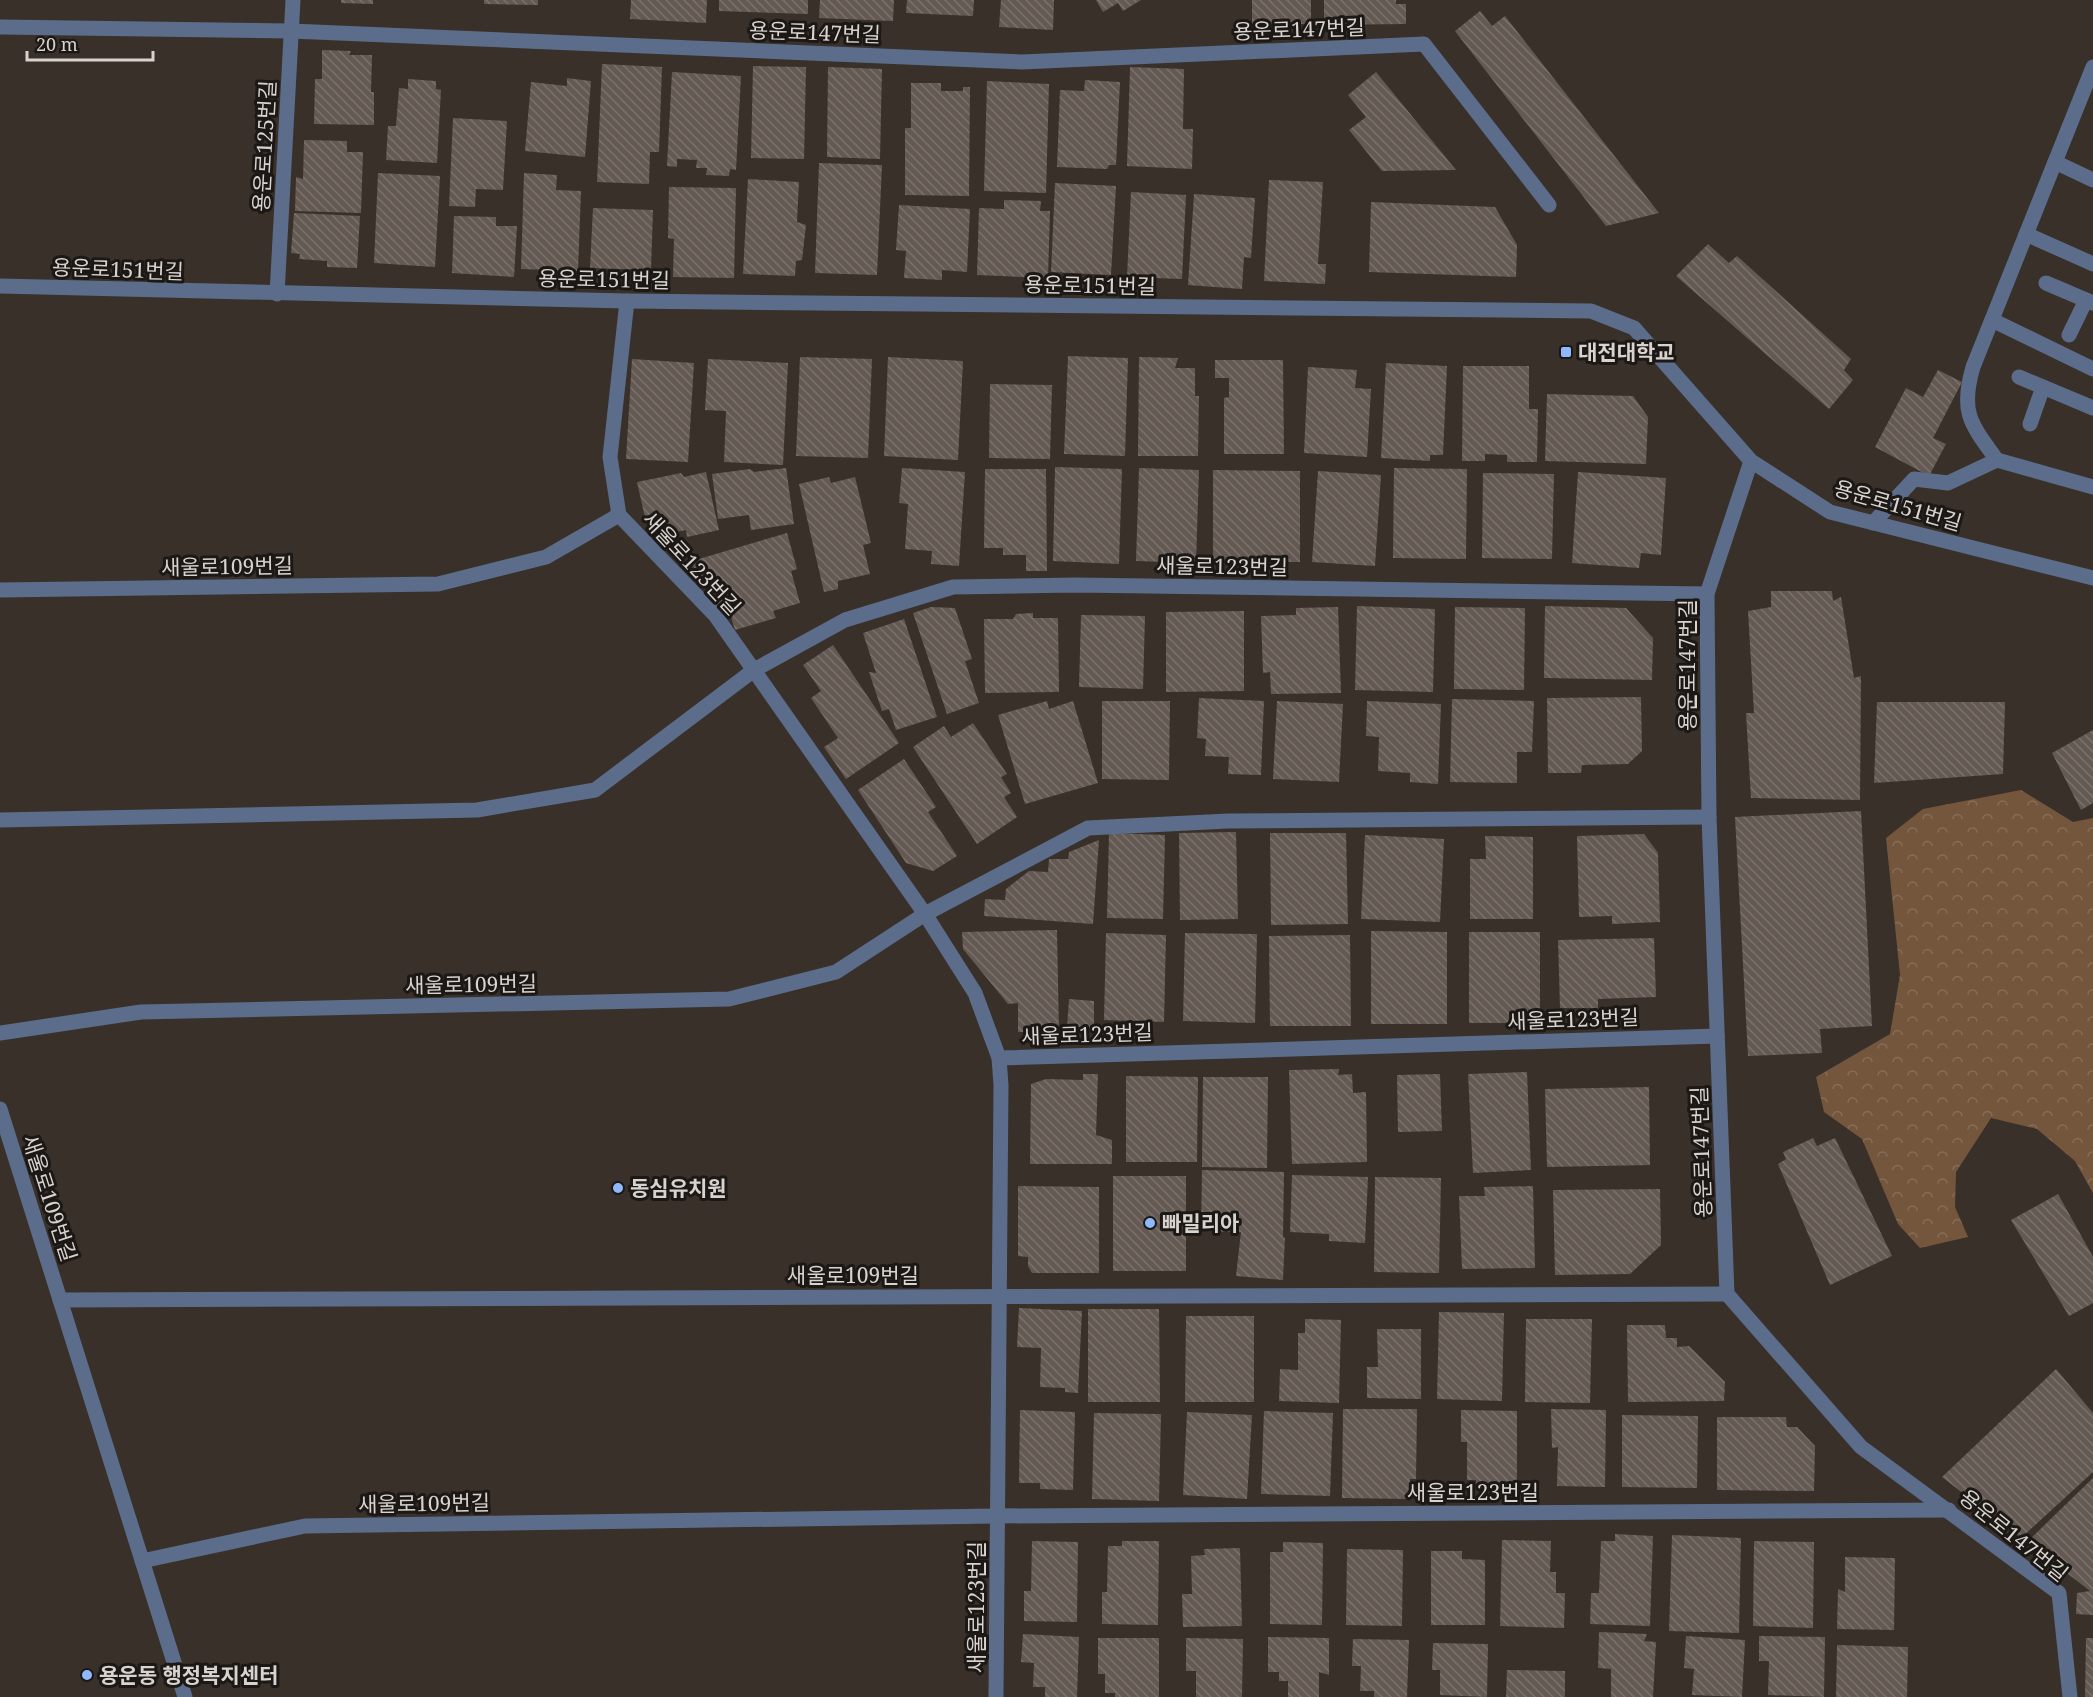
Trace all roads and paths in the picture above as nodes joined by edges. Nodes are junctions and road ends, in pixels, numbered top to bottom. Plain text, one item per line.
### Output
1 (292, 0) edge
2 (0, 27) edge
3 (291, 32) junction
4 (2093, 67) edge
5 (2089, 89) edge
6 (2055, 162) junction
7 (2093, 180) edge
8 (1549, 205) dead end
9 (2026, 234) junction
10 (2093, 264) edge
11 (2046, 283) dead end
12 (0, 286) edge
13 (277, 294) junction
14 (627, 301) junction
15 (2090, 301) edge
16 (1992, 320) junction
17 (2069, 335) dead end
18 (2092, 365) edge
19 (2019, 377) dead end
20 (2043, 387) junction
21 (2093, 408) edge
22 (2030, 424) dead end
23 (1997, 460) junction
24 (1751, 461) junction
25 (2093, 488) edge
26 (619, 515) junction
27 (1873, 523) junction
28 (2093, 578) edge
29 (0, 590) edge
30 (1707, 594) junction
31 (754, 670) junction
32 (1709, 817) junction
33 (0, 820) edge
34 (925, 914) junction
35 (0, 1033) edge
36 (1717, 1036) junction
37 (999, 1058) junction
38 (0, 1109) edge
39 (1727, 1294) junction
40 (998, 1296) junction
41 (60, 1300) junction
42 (1949, 1510) junction
43 (997, 1516) junction
44 (142, 1561) junction
45 (185, 1697) edge
46 (996, 1697) edge
47 (2070, 1697) edge

1 - 3 street, 용운로125번길
2 - 3 street, 용운로147번길
3 - 8 street, 용운로147번길
3 - 13 street, 용운로125번길
4 - 5 street
5 - 6 street
6 - 7 street
6 - 9 street
9 - 10 street
9 - 16 street
11 - 15 street
12 - 13 street, 용운로151번길
13 - 14 street, 용운로151번길
14 - 24 street, 용운로151번길
14 - 26 street, 새울로123번길
15 - 17 street
16 - 18 street
16 - 23 street
19 - 20 street
20 - 21 street
20 - 22 street
23 - 25 street
23 - 27 street
24 - 27 street, 용운로151번길
24 - 30 street, 용운로147번길
26 - 29 street, 새울로109번길
26 - 31 street, 새울로123번길
27 - 28 street, 용운로151번길
30 - 31 street, 새울로123번길
30 - 32 street, 용운로147번길
31 - 33 street
31 - 34 street, 새울로123번길
32 - 34 street
32 - 36 street, 용운로147번길
34 - 35 street, 새울로109번길
34 - 37 street, 새울로123번길
36 - 37 street, 새울로123번길
36 - 39 street, 용운로147번길
37 - 40 street, 새울로123번길
38 - 41 street, 새울로109번길
39 - 40 street
39 - 42 street, 용운로147번길
40 - 41 street, 새울로109번길
40 - 43 street, 새울로123번길
41 - 44 street, 새울로109번길
42 - 43 street, 새울로123번길
42 - 47 street, 용운로147번길
43 - 44 street, 새울로109번길
43 - 46 street, 새울로123번길
44 - 45 street, 새울로109번길

